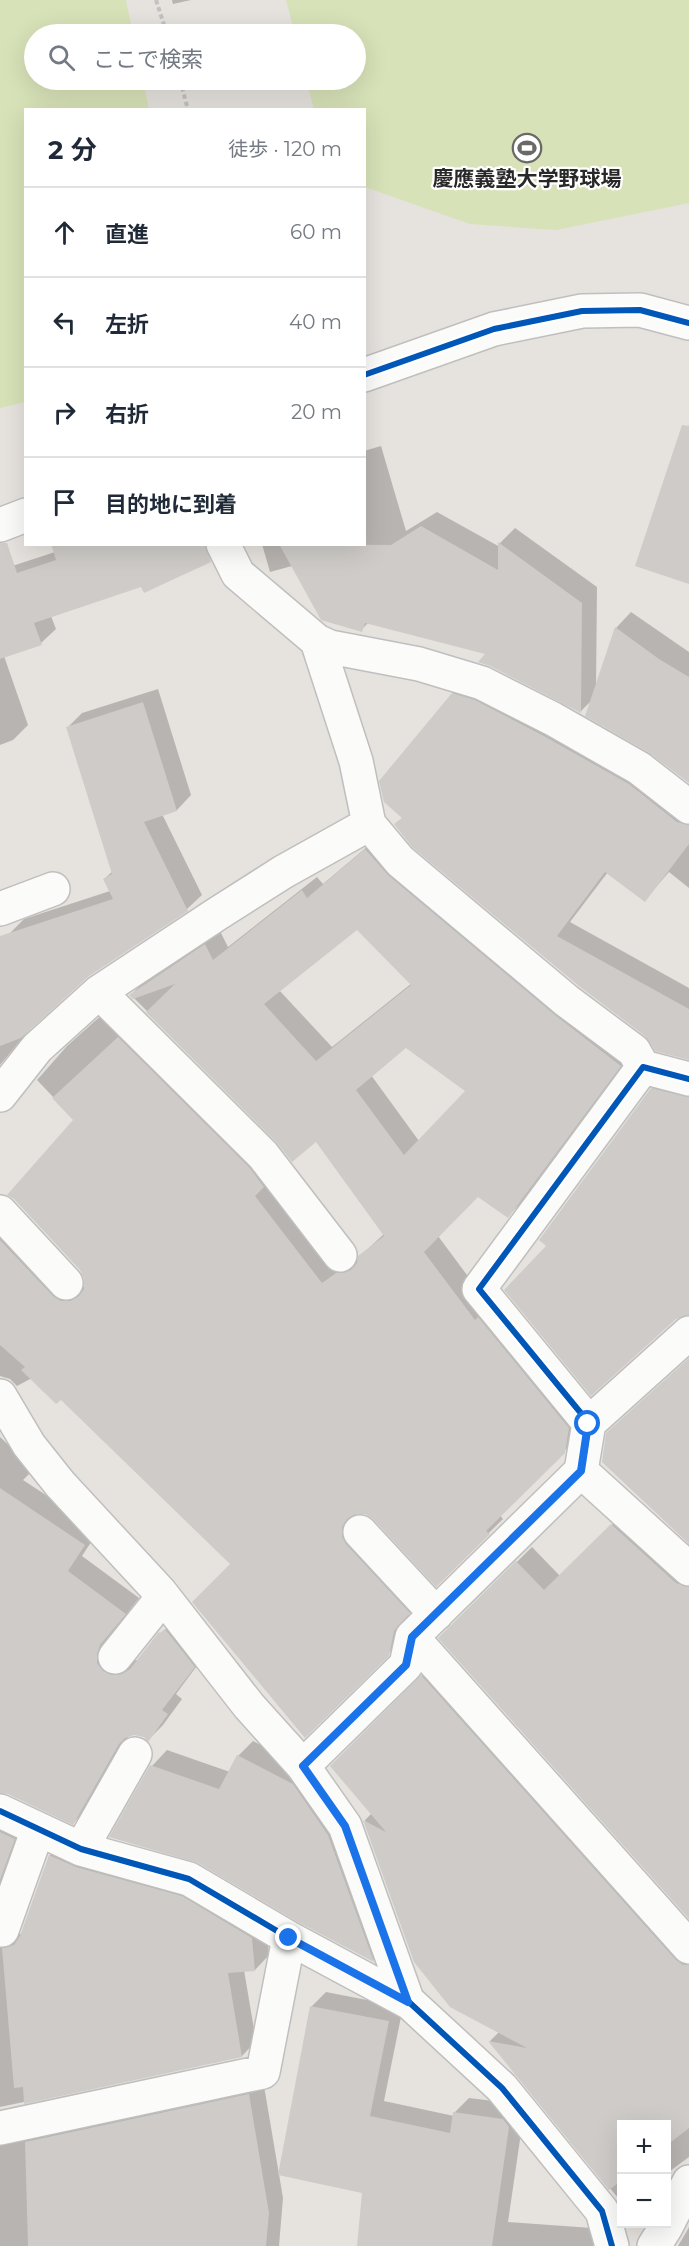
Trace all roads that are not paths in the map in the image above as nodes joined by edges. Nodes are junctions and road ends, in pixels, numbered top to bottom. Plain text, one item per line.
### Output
1 (689, 323) edge
2 (366, 374) edge
3 (24, 516) edge
4 (0, 525) edge
5 (224, 546) edge
6 (317, 641) junction
7 (689, 807) edge
8 (369, 824) junction
9 (53, 889) dead end
10 (0, 909) edge
11 (99, 992) junction
12 (643, 1067) junction
13 (689, 1079) edge
14 (0, 1095) edge
15 (0, 1212) edge
16 (340, 1255) dead end
17 (66, 1284) dead end
18 (689, 1333) edge
19 (0, 1396) edge
20 (588, 1424) junction
21 (581, 1471) junction
22 (360, 1532) dead end
23 (689, 1569) edge
24 (163, 1597) junction
25 (436, 1614) junction
26 (412, 1637) junction
27 (115, 1658) dead end
28 (135, 1754) dead end
29 (303, 1766) junction
30 (0, 1811) edge
31 (38, 1829) junction
32 (81, 1849) junction
33 (2, 1930) dead end
34 (289, 1938) junction
35 (689, 1947) edge
36 (408, 2002) junction
37 (0, 2128) edge
38 (689, 2181) edge
39 (612, 2246) edge
40 (654, 2246) edge

1 - 2 street
3 - 4 street
5 - 6 street
6 - 7 street
6 - 8 street
8 - 11 street
8 - 12 street
9 - 10 street
11 - 14 street
11 - 16 street
12 - 13 street
12 - 20 street
15 - 17 street
18 - 20 street
19 - 24 street
20 - 21 street
21 - 23 street
21 - 25 street
22 - 25 street
24 - 27 street
24 - 29 street
25 - 26 street
26 - 29 street
26 - 35 street
28 - 32 street
29 - 36 street
30 - 31 street
31 - 32 street
31 - 33 street
32 - 34 street
34 - 36 street
34 - 37 street
36 - 39 street
38 - 40 street

